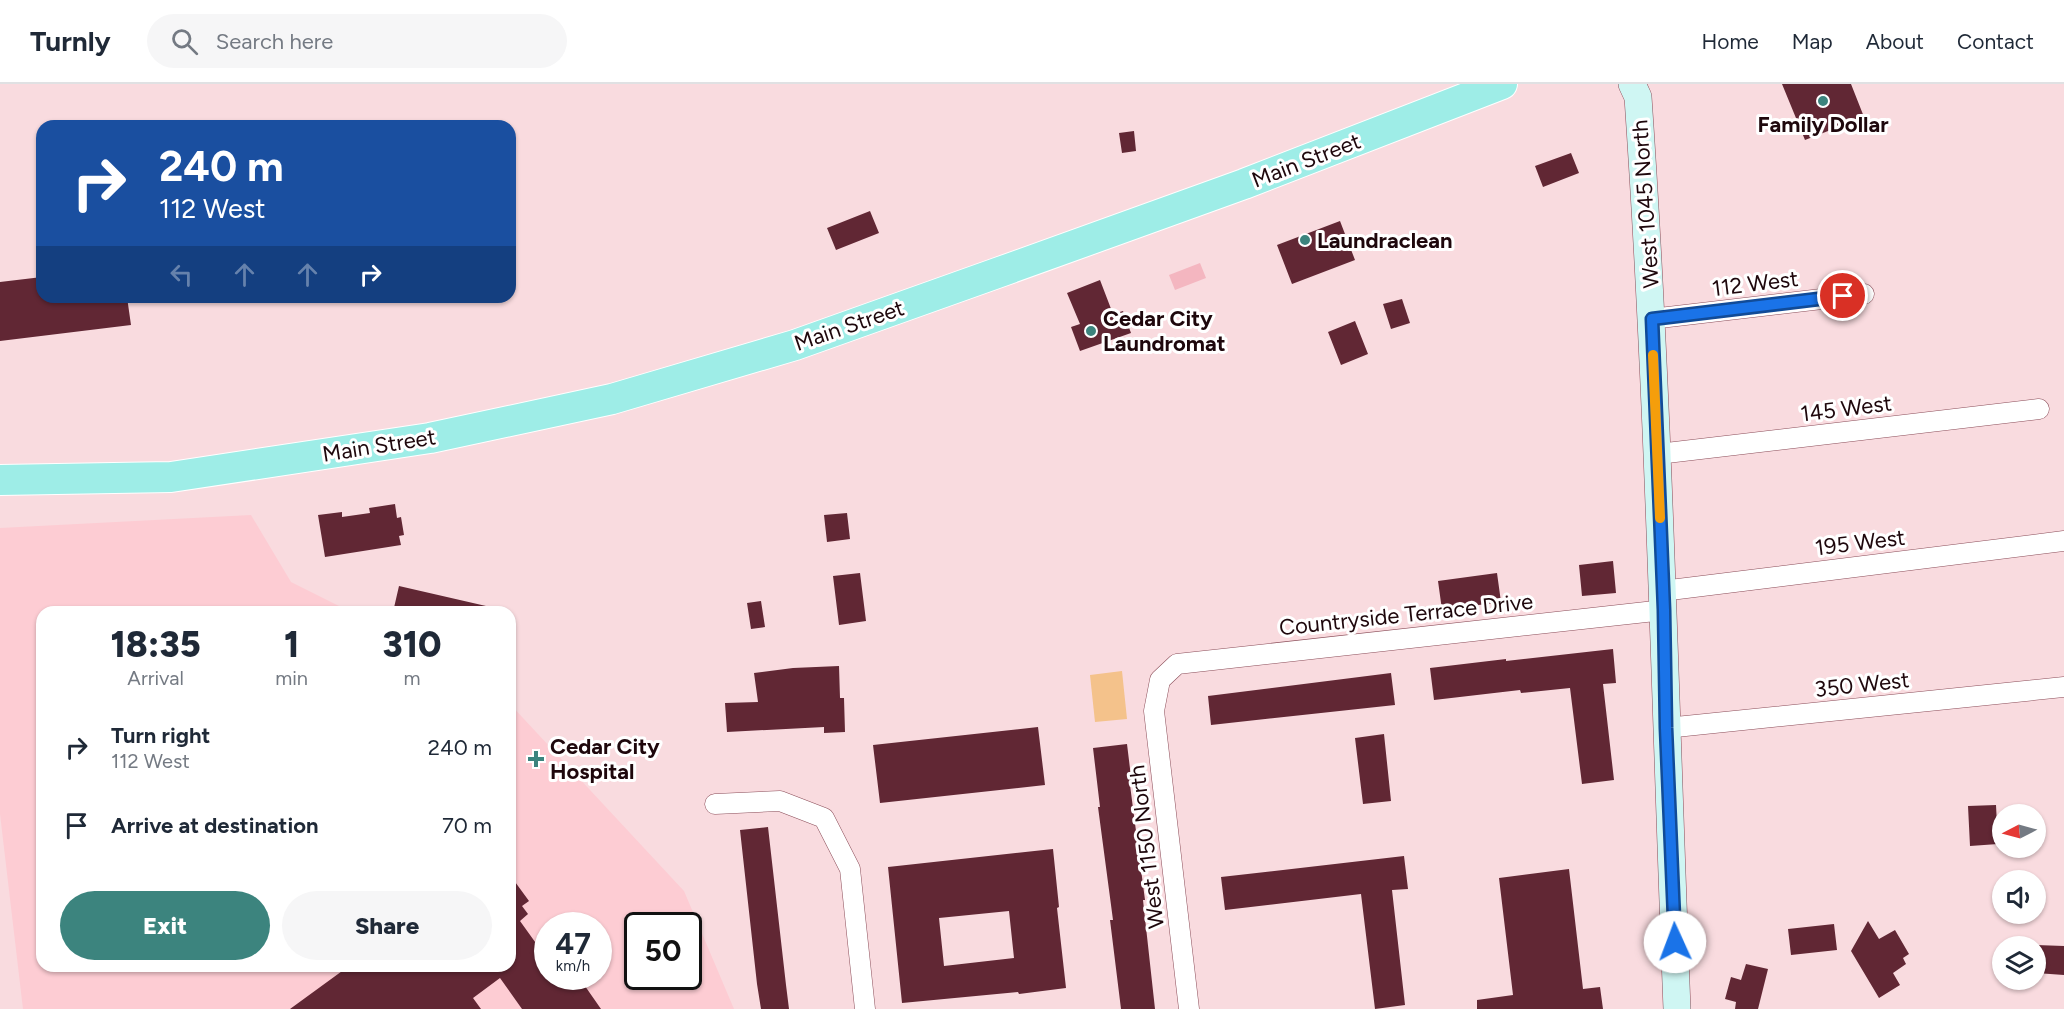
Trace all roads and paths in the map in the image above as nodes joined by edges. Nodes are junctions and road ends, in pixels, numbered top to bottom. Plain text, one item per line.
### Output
1 (1502, 84) edge
2 (1632, 84) edge
3 (1864, 294) dead end
4 (1652, 319) junction
5 (2039, 409) dead end
6 (1658, 454) junction
7 (0, 480) edge
8 (2064, 541) edge
9 (1663, 601) junction
10 (1160, 680) joint
11 (2064, 687) edge
12 (1666, 728) junction
13 (715, 804) dead end
14 (865, 1009) edge
15 (1189, 1009) edge
16 (1677, 1009) edge

1 - 7 main road, Main Street
2 - 4 main road, West 1045 North
3 - 4 street, 112 West
4 - 6 main road, West 1045 North
5 - 6 street, 145 West
6 - 9 main road, West 1045 North
8 - 9 street, 195 West
9 - 10 street, Countryside Terrace Drive
9 - 12 main road, West 1045 North
10 - 15 street, West 1150 North
11 - 12 street, 350 West
12 - 16 main road, West 1045 North
13 - 14 street

